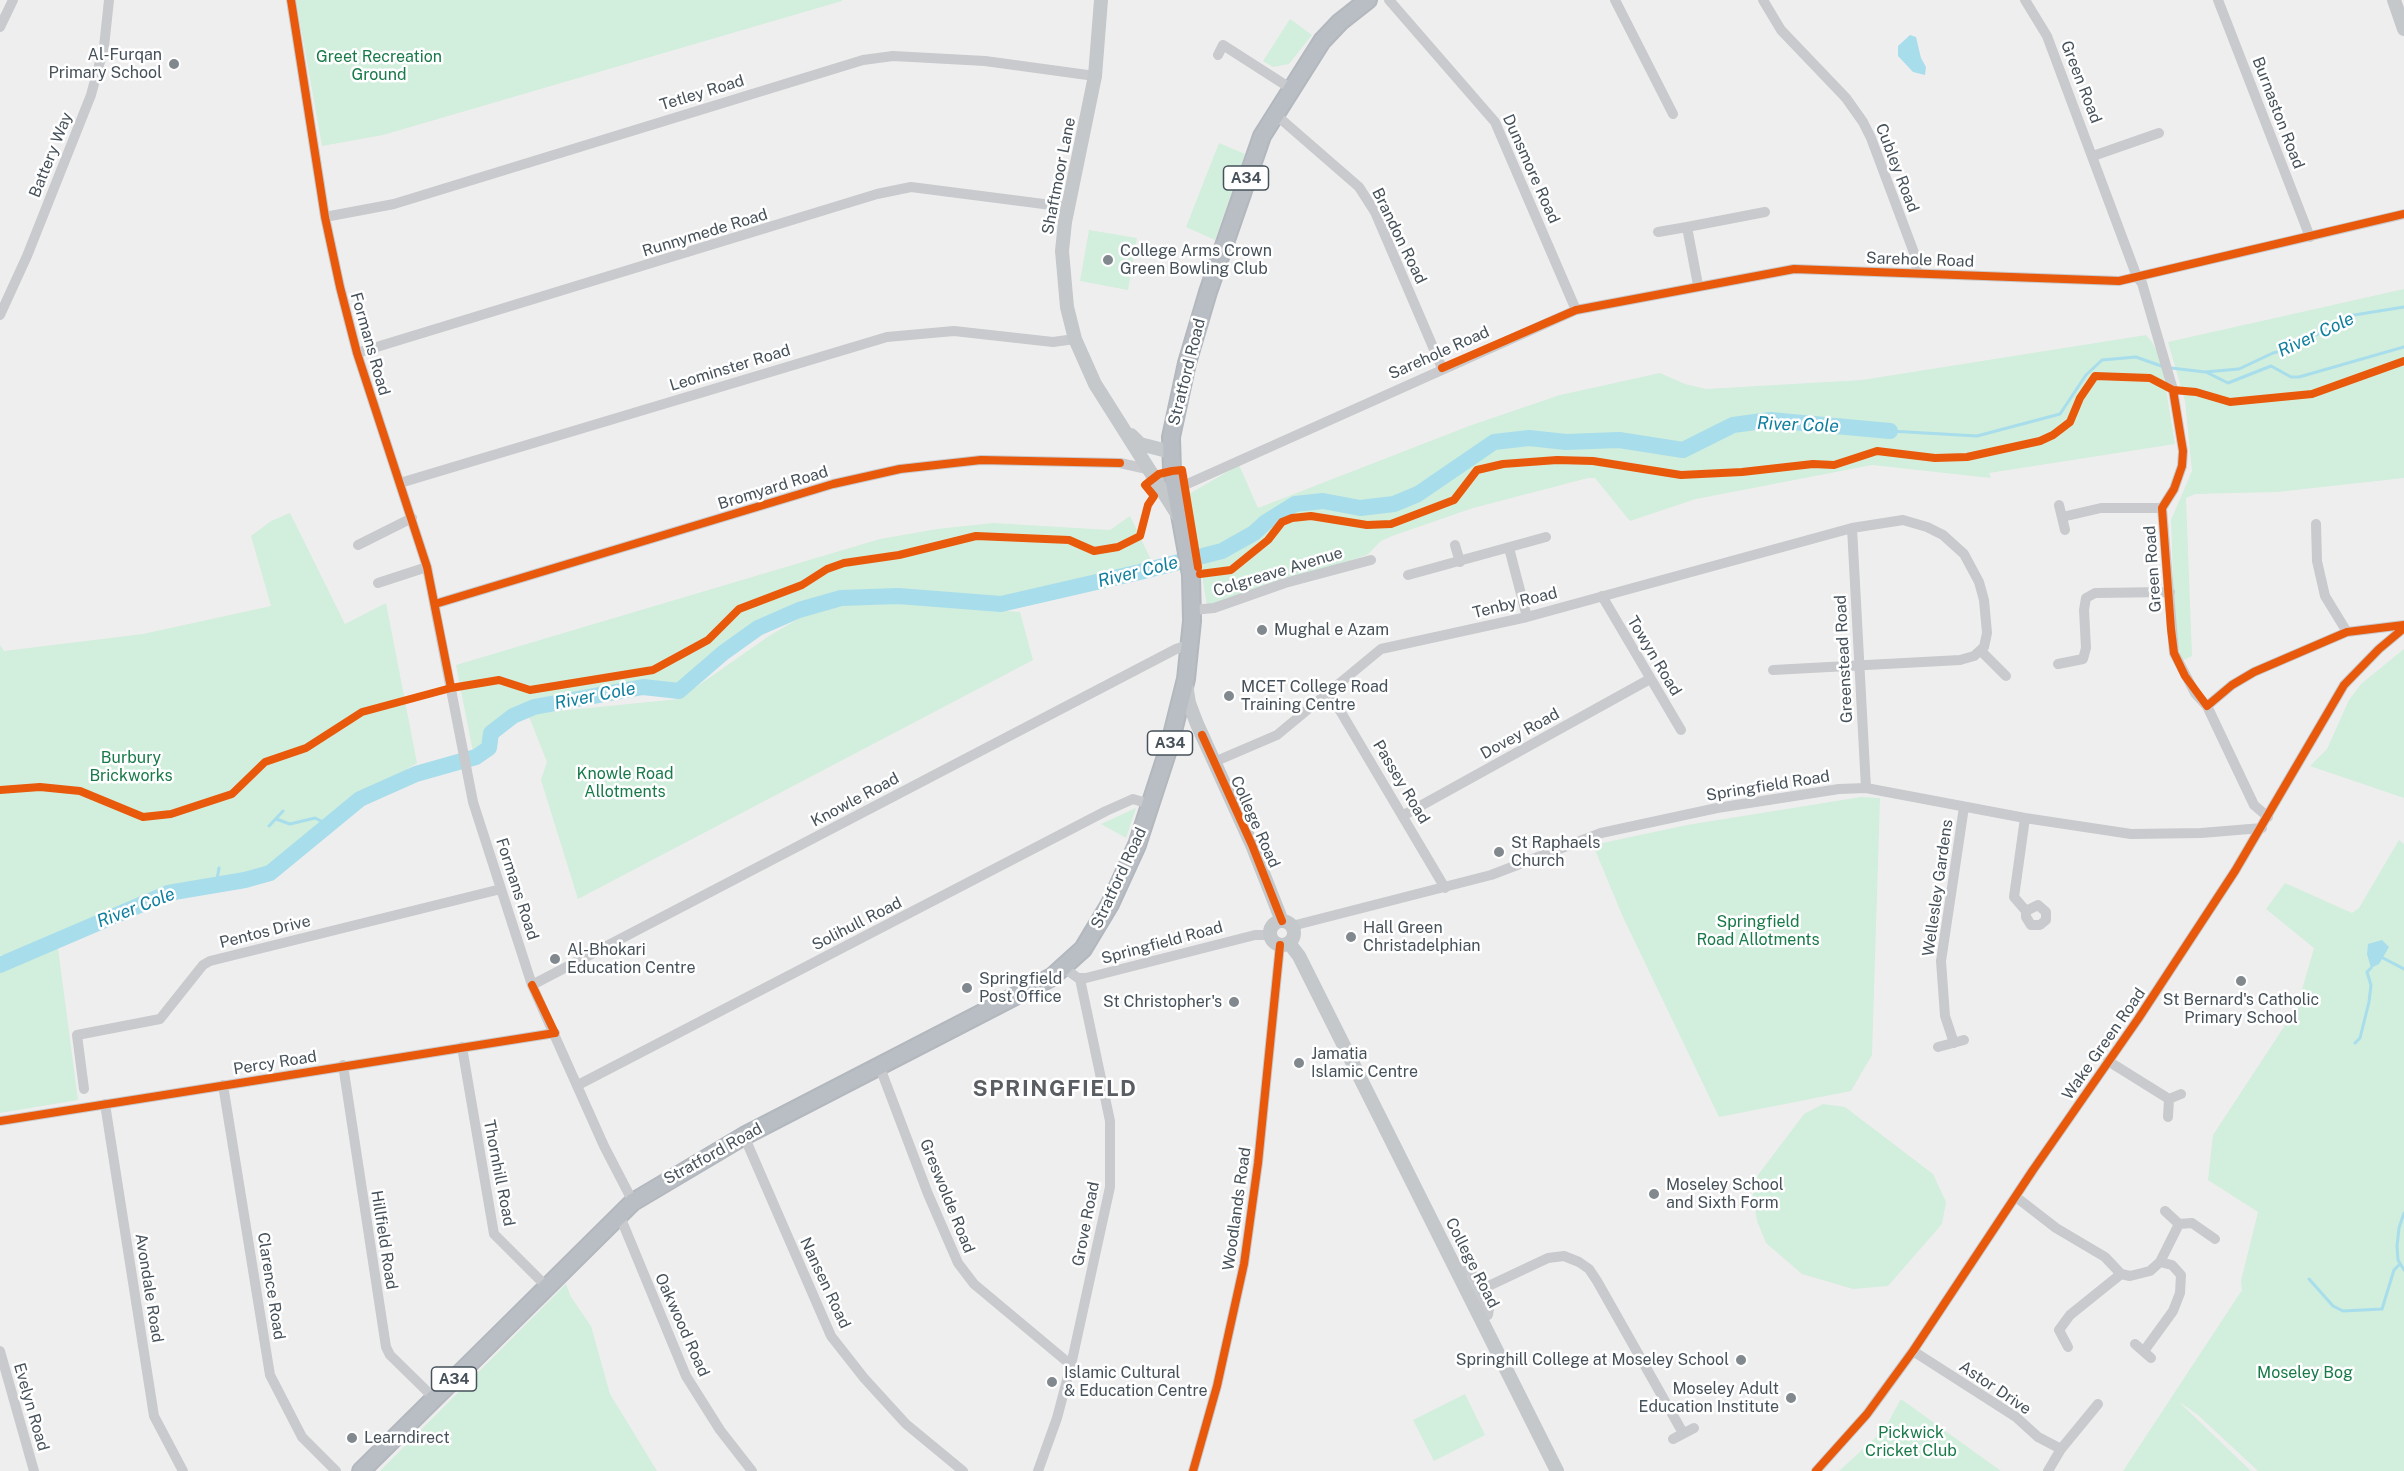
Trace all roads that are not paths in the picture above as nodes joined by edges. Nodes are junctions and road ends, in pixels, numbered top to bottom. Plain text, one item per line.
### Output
1 (13, 0) edge
2 (110, 0) edge
3 (291, 0) edge
4 (1101, 0) edge
5 (1368, 0) edge
6 (1389, 0) edge
7 (1615, 0) edge
8 (1763, 0) edge
9 (2025, 0) edge
10 (2218, 0) edge
11 (2394, 0) edge
12 (0, 27) edge
13 (2404, 29) edge
14 (1218, 55) dead end
15 (1095, 76) junction
16 (1290, 88) junction
17 (1275, 114) junction
18 (1673, 114) dead end
19 (2159, 133) dead end
20 (2093, 156) junction
21 (1067, 207) junction
22 (1765, 212) dead end
23 (2404, 214) edge
24 (325, 217) junction
25 (1687, 227) junction
26 (1658, 232) dead end
27 (2310, 237) junction
28 (1917, 273) junction
29 (2137, 277) junction
30 (1698, 285) junction
31 (1575, 310) junction
32 (0, 315) edge
33 (1075, 339) junction
34 (357, 354) junction
35 (1442, 368) junction
36 (1117, 420) junction
37 (1131, 442) junction
38 (1171, 452) junction
39 (1120, 463) junction
40 (1147, 469) junction
41 (400, 483) junction
42 (1176, 495) junction
43 (2059, 505) dead end
44 (2162, 508) junction
45 (2062, 517) junction
46 (412, 518) junction
47 (1182, 522) junction
48 (2316, 524) dead end
49 (1852, 528) junction
50 (2065, 531) dead end
51 (1546, 537) dead end
52 (358, 545) dead end
53 (1455, 545) dead end
54 (1509, 548) junction
55 (1371, 560) dead end
56 (1460, 562) junction
57 (427, 567) junction
58 (1408, 574) dead end
59 (378, 583) dead end
60 (2170, 592) junction
61 (1602, 596) junction
62 (435, 604) junction
63 (1193, 610) junction
64 (1527, 617) junction
65 (2404, 627) edge
66 (2347, 632) junction
67 (1191, 644) junction
68 (1981, 651) junction
69 (2058, 664) dead end
70 (1861, 665) junction
71 (1773, 670) dead end
72 (2006, 676) dead end
73 (1186, 679) junction
74 (1650, 679) junction
75 (1329, 692) junction
76 (2206, 706) junction
77 (1681, 730) dead end
78 (1214, 762) junction
79 (1866, 788) junction
80 (1152, 805) junction
81 (1965, 807) junction
82 (1404, 816) junction
83 (2025, 818) junction
84 (2268, 818) junction
85 (2262, 828) junction
86 (1445, 888) junction
87 (501, 889) junction
88 (2026, 911) dead end
89 (1287, 923) junction
90 (1270, 934) junction
91 (1284, 944) junction
92 (1064, 968) junction
93 (1080, 979) junction
94 (532, 985) junction
95 (555, 1033) junction
96 (462, 1047) junction
97 (1938, 1047) dead end
98 (2108, 1061) junction
99 (343, 1065) junction
100 (879, 1065) junction
101 (223, 1085) junction
102 (578, 1086) junction
103 (84, 1089) dead end
104 (2181, 1094) dead end
105 (2169, 1100) junction
106 (105, 1104) junction
107 (2168, 1117) dead end
108 (0, 1121) edge
109 (744, 1136) junction
110 (2016, 1197) junction
111 (633, 1202) junction
112 (2166, 1211) dead end
113 (619, 1214) junction
114 (2179, 1224) junction
115 (2215, 1239) dead end
116 (2160, 1262) junction
117 (1460, 1273) junction
118 (2121, 1274) junction
119 (546, 1286) junction
120 (1480, 1290) junction
121 (1482, 1318) junction
122 (2068, 1347) dead end
123 (0, 1351) edge
124 (1913, 1351) junction
125 (2143, 1351) dead end
126 (1071, 1365) junction
127 (435, 1399) junction
128 (2098, 1404) dead end
129 (1694, 1428) dead end
130 (2061, 1449) junction
131 (34, 1471) edge
132 (183, 1471) edge
133 (336, 1471) edge
134 (361, 1471) edge
135 (752, 1471) edge
136 (963, 1471) edge
137 (1038, 1471) edge
138 (1193, 1471) edge
139 (1557, 1471) edge
140 (1816, 1471) edge
141 (2048, 1471) edge

1 - 12 street
2 - 32 street, Battery Way
3 - 24 street, Formans Road
4 - 15 main road, Shaftmoor Lane
5 - 16 highway, Stratford Road / A34
6 - 31 street, Dunsmore Road
7 - 18 street
8 - 28 street, Cubley Road
9 - 20 street, Green Road
10 - 27 street, Burnaston Road
11 - 13 main road
14 - 16 street
15 - 21 main road, Shaftmoor Lane
15 - 24 street, Tetley Road
16 - 17 highway, Stratford Road / A34
17 - 35 street, Brandon Road
17 - 38 highway, Stratford Road / A34
19 - 20 street
20 - 29 street, Green Road
21 - 33 main road, Shaftmoor Lane
21 - 34 street, Runnymede Road
22 - 25 street
23 - 27 street, Sarehole Road
24 - 34 street, Formans Road
25 - 26 street
25 - 30 street
27 - 29 street, Sarehole Road
28 - 29 street, Sarehole Road
28 - 30 street, Sarehole Road
29 - 44 street, Green Road
30 - 31 street, Sarehole Road
31 - 35 street, Sarehole Road
33 - 36 main road, Shaftmoor Lane
33 - 41 street, Leominster Road
34 - 41 street, Formans Road
35 - 42 street, Sarehole Road
36 - 37 main road, Shaftmoor Lane
36 - 38 main road, Shaftmoor Lane
37 - 39 street
37 - 40 main road, Shaftmoor Lane
38 - 42 highway, Stratford Road / A34
39 - 40 street, Bromyard Road
39 - 62 street, Bromyard Road
40 - 47 main road, Shaftmoor Lane
41 - 46 street, Formans Road
42 - 47 highway, Stratford Road / A34
43 - 45 street
44 - 45 street
44 - 60 street, Green Road
45 - 50 street
46 - 52 street
46 - 57 street, Formans Road
47 - 63 highway, Stratford Road / A34
48 - 66 street
49 - 61 street, Tenby Road
49 - 68 street, Tenby Road
49 - 70 street, Greenstead Road
51 - 54 street
53 - 56 street
54 - 56 street
54 - 64 street
55 - 63 street, Colgreave Avenue
56 - 58 street
57 - 59 street
57 - 62 street, Formans Road
60 - 69 street
60 - 76 street, Green Road
61 - 64 street, Tenby Road
61 - 74 street, Towyn Road
62 - 87 street, Formans Road
63 - 67 highway, Stratford Road / A34
64 - 75 street, Tenby Road
65 - 66 street
65 - 84 street, Wake Green Road
66 - 76 street
67 - 73 highway, Stratford Road / A34
67 - 94 street, Knowle Road
68 - 70 street
68 - 72 street
70 - 71 street
70 - 79 street, Greenstead Road
73 - 78 main road, College Road
73 - 80 highway, Stratford Road / A34
74 - 77 street, Towyn Road
74 - 82 street, Dovey Road
75 - 78 street, Tenby Road
75 - 82 street, Passey Road
76 - 84 street, Green Road
78 - 89 main road, College Road
79 - 81 street, Springfield Road
79 - 86 street, Springfield Road
80 - 92 highway, Stratford Road / A34
80 - 102 street, Solihull Road
81 - 83 street, Springfield Road
81 - 97 street, Wellesley Gardens
82 - 86 street, Passey Road
83 - 85 street, Springfield Road
83 - 88 street
84 - 85 street, Wake Green Road
85 - 98 street, Wake Green Road
86 - 89 street, Springfield Road
87 - 94 street, Formans Road
87 - 103 street, Pentos Drive
89 - 90 main road
89 - 91 main road
90 - 91 main road, College Road
90 - 93 street, Springfield Road
91 - 117 main road, College Road
91 - 138 street, Woodlands Road
92 - 93 street
92 - 100 highway, Stratford Road / A34
93 - 126 street, Grove Road
94 - 95 street, Formans Road
95 - 96 street, Percy Road
95 - 102 street, Formans Road
96 - 99 street, Percy Road
96 - 119 street, Thornhill Road
98 - 105 street
98 - 110 street, Wake Green Road
99 - 101 street, Percy Road
99 - 127 street, Hillfield Road
100 - 109 highway, Stratford Road / A34
100 - 126 street, Greswolde Road
101 - 106 street, Percy Road
101 - 133 street, Clarence Road
102 - 111 street, Formans Road
104 - 105 street
105 - 107 street
106 - 108 street, Percy Road
106 - 132 street, Avondale Road
109 - 111 highway, Stratford Road / A34
109 - 136 street, Nansen Road
110 - 118 street
110 - 124 street, Wake Green Road
111 - 113 highway, Stratford Road / A34
112 - 114 street
113 - 119 highway, Stratford Road / A34
113 - 135 street, Oakwood Road
114 - 115 street
114 - 116 street
116 - 118 street
116 - 125 street
117 - 120 street
117 - 121 main road, College Road
118 - 122 street
119 - 127 highway, Stratford Road / A34
120 - 121 street
120 - 129 street
121 - 139 main road, College Road
123 - 131 street, Evelyn Road
124 - 130 street, Astor Drive
124 - 140 street, Wake Green Road
126 - 137 street, Grove Road
127 - 134 highway, Stratford Road / A34
128 - 130 street
130 - 141 street

